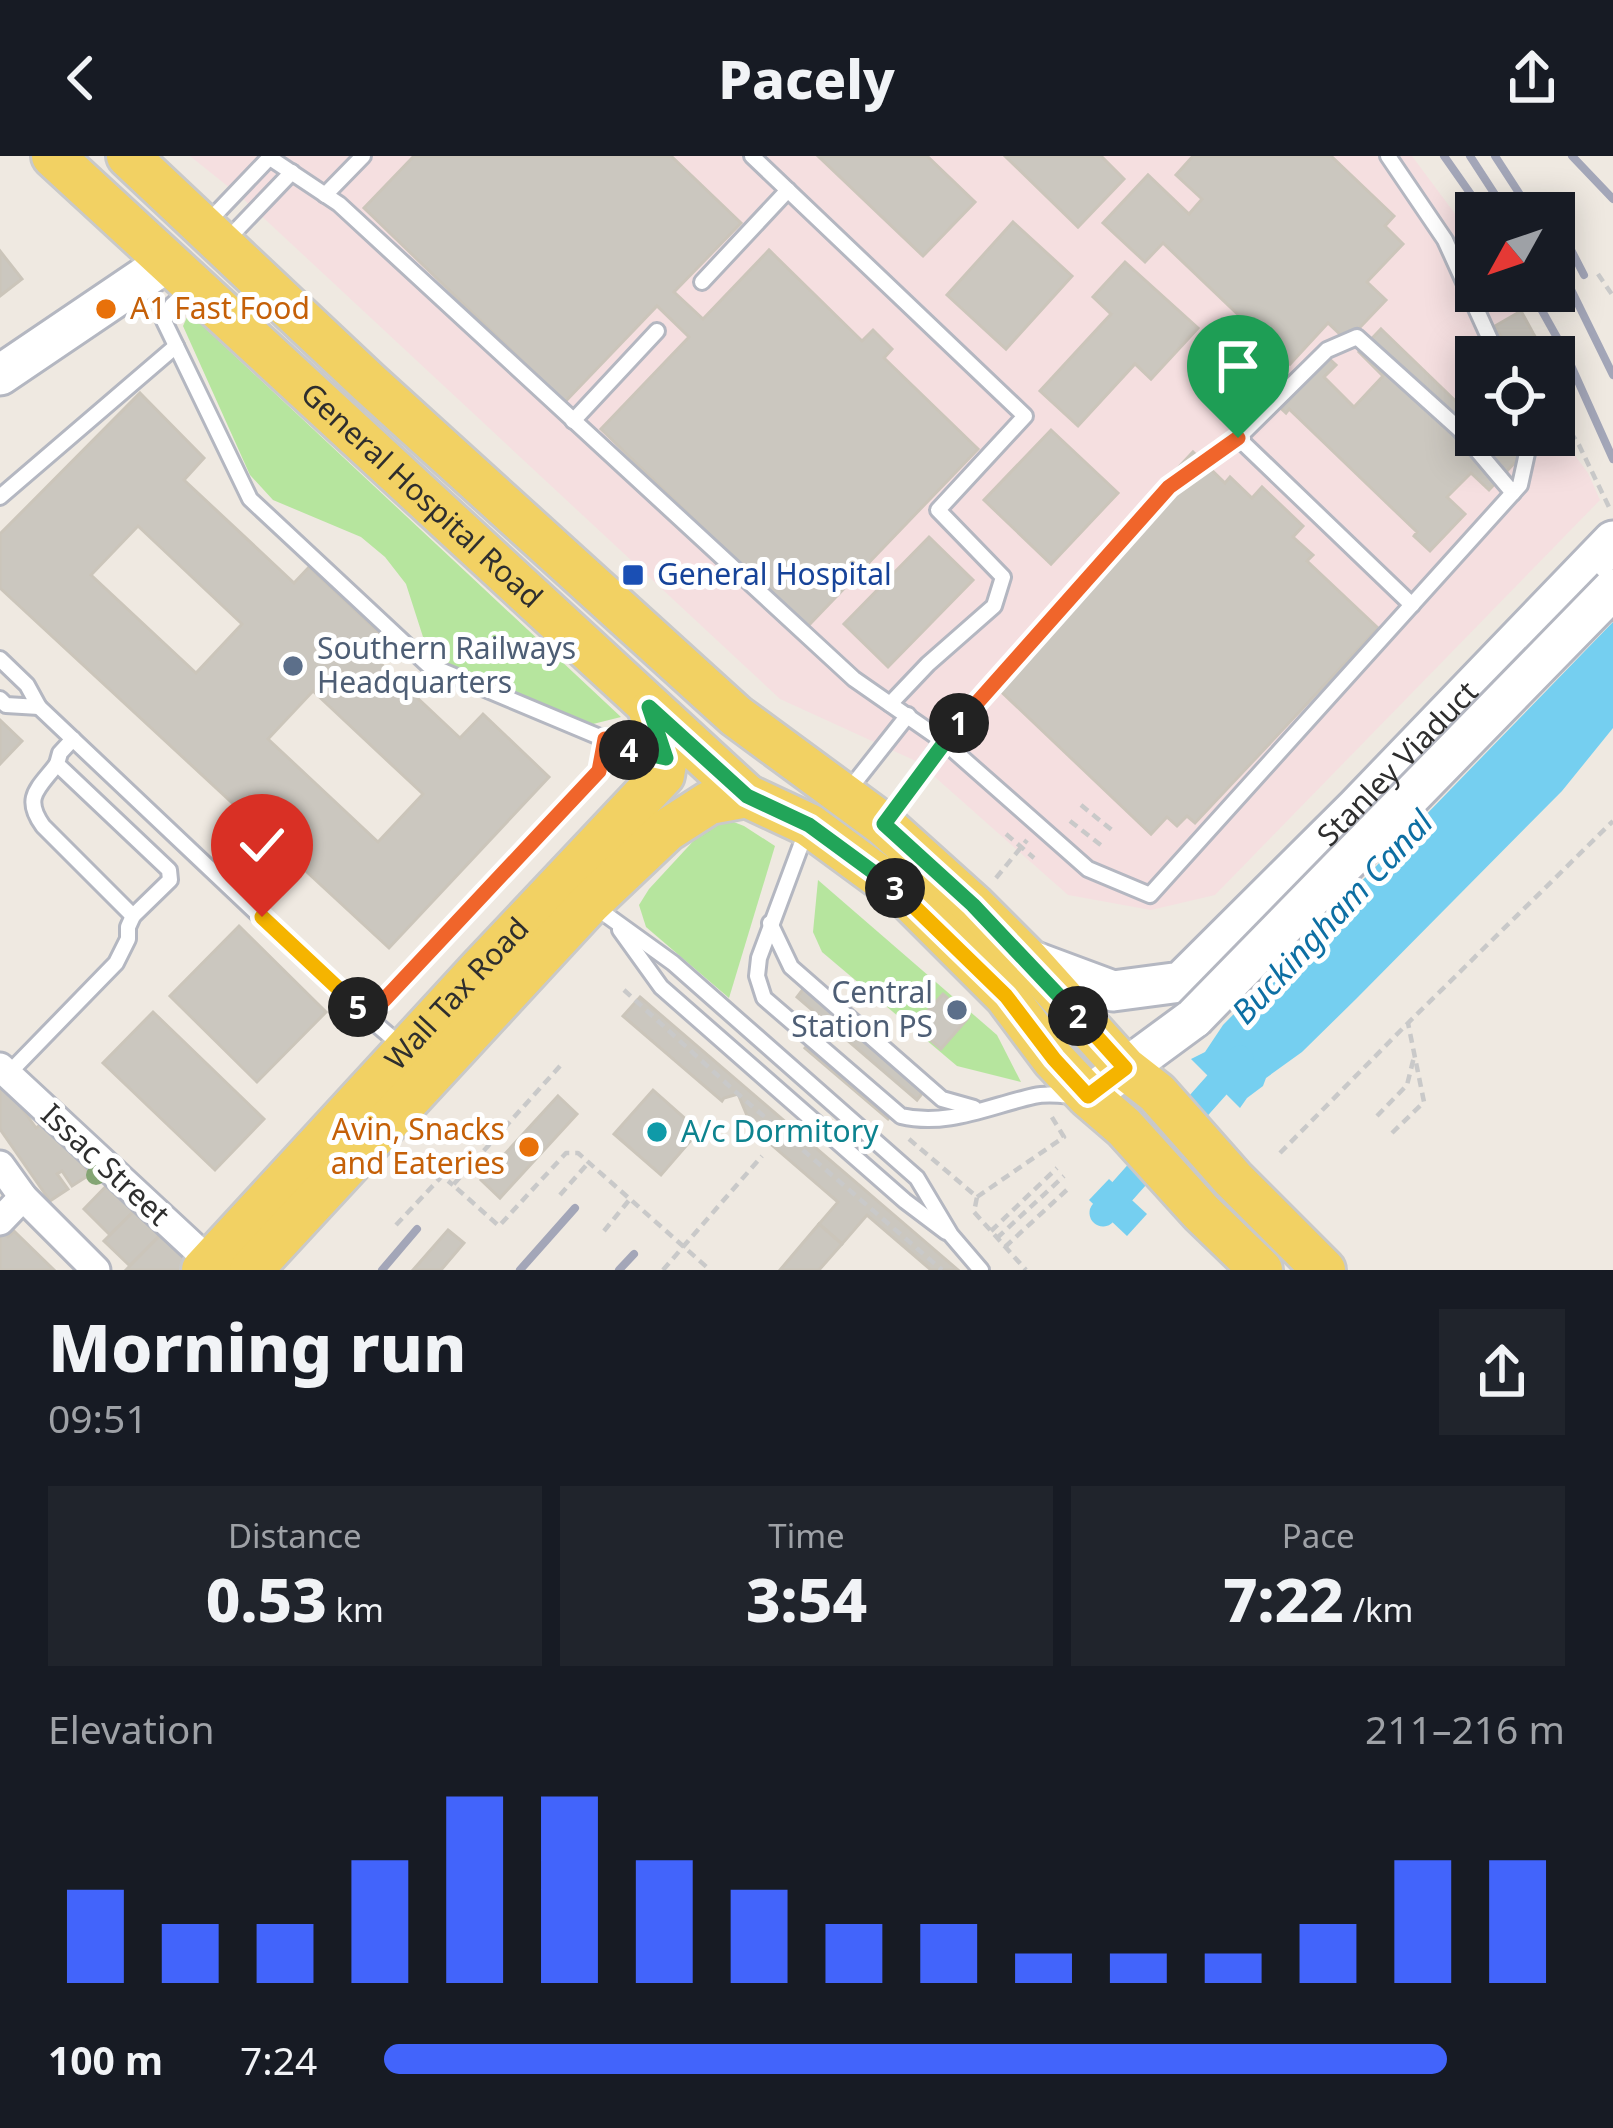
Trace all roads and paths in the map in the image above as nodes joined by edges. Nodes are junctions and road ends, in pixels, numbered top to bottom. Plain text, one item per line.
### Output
1 (52, 156) edge
2 (363, 156) edge
3 (752, 156) edge
4 (1388, 156) edge
5 (271, 157) edge
6 (128, 158) edge
7 (292, 172) junction
8 (788, 190) junction
9 (325, 195) junction
10 (213, 236) junction
11 (180, 274) junction
12 (1598, 274) dead end
13 (702, 282) dead end
14 (1613, 296) edge
15 (657, 331) dead end
16 (1488, 336) edge
17 (176, 346) junction
18 (0, 376) edge
19 (574, 421) junction
20 (1238, 438) junction
21 (1575, 438) edge
22 (1526, 456) edge
23 (1514, 493) junction
24 (0, 497) edge
25 (1613, 516) edge
26 (1613, 541) edge
27 (1613, 589) edge
28 (1412, 605) junction
29 (0, 659) edge
30 (0, 699) edge
31 (890, 704) junction
32 (39, 707) junction
33 (649, 707) junction
34 (908, 715) junction
35 (73, 739) junction
36 (605, 739) junction
37 (943, 741) junction
38 (666, 758) junction
39 (58, 764) junction
40 (747, 796) junction
41 (845, 796) junction
42 (1081, 806) dead end
43 (1070, 821) dead end
44 (1613, 821) edge
45 (884, 824) junction
46 (809, 825) junction
47 (1038, 825) junction
48 (1113, 831) dead end
49 (1006, 834) dead end
50 (1102, 846) dead end
51 (1034, 858) dead end
52 (973, 905) junction
53 (602, 912) junction
54 (133, 916) junction
55 (770, 923) junction
56 (1027, 959) junction
57 (624, 990) dead end
58 (1188, 1000) junction
59 (356, 1006) junction
60 (1408, 1023) junction
61 (406, 1049) junction
62 (1414, 1056) junction
63 (560, 1066) dead end
64 (4, 1070) edge
65 (1141, 1080) junction
66 (1088, 1096) junction
67 (991, 1110) junction
68 (1377, 1116) dead end
69 (1393, 1133) dead end
70 (1064, 1137) dead end
71 (917, 1146) dead end
72 (1280, 1153) dead end
73 (762, 1156) dead end
74 (589, 1162) junction
75 (0, 1165) edge
76 (1057, 1168) dead end
77 (1064, 1176) dead end
78 (453, 1185) junction
79 (1071, 1186) dead end
80 (560, 1196) dead end
81 (23, 1197) junction
82 (977, 1197) junction
83 (630, 1199) junction
84 (0, 1221) edge
85 (396, 1225) dead end
86 (604, 1231) dead end
87 (991, 1231) junction
88 (951, 1235) junction
89 (998, 1238) junction
90 (684, 1246) junction
91 (1005, 1247) junction
92 (1246, 1260) edge
93 (222, 1267) edge
94 (96, 1270) edge
95 (663, 1270) edge
96 (710, 1270) edge
97 (942, 1270) edge
98 (981, 1270) edge
99 (1026, 1270) edge
100 (1324, 1270) edge

1 - 11 main road, General Hospital Road
2 - 9 lane
3 - 8 lane
4 - 16 lane
5 - 7 lane
5 - 10 lane
6 - 10 main road, General Hospital Road
7 - 9 lane
7 - 10 lane
8 - 13 lane
8 - 31 lane
9 - 19 lane
10 - 41 main road, General Hospital Road
11 - 17 lane
11 - 18 main road
11 - 33 main road, General Hospital Road
12 - 14 path
15 - 19 lane
17 - 24 lane
17 - 36 lane
19 - 31 lane
20 - 23 lane
20 - 28 lane
20 - 37 lane
21 - 25 path
22 - 23 lane
23 - 28 lane
26 - 58 main road, Stanley Viaduct
27 - 58 main road, Stanley Viaduct, bridge
28 - 47 lane
29 - 32 lane
30 - 32 lane
31 - 34 lane
32 - 35 lane
33 - 38 main road
33 - 40 main road, General Hospital Road
34 - 37 lane
34 - 41 lane
35 - 39 lane
35 - 59 lane
36 - 38 lane
36 - 59 lane
37 - 45 lane
37 - 47 lane
38 - 61 main road, Wall Tax Road
39 - 54 lane
39 - 54 lane
40 - 46 main road, General Hospital Road
40 - 53 main road, Wall Tax Road
41 - 45 main road, General Hospital Road
42 - 48 path
43 - 50 path
44 - 60 path
45 - 52 main road, General Hospital Road
46 - 55 lane
46 - 66 main road, General Hospital Road
47 - 52 path
49 - 51 path
52 - 56 main road, General Hospital Road
53 - 88 lane
53 - 88 lane
53 - 93 main road, Wall Tax Road
54 - 64 lane
55 - 67 lane
55 - 67 lane
56 - 58 main road
56 - 65 main road, General Hospital Road
57 - 97 path
58 - 65 main road
59 - 61 lane
60 - 62 path
60 - 72 path
61 - 93 main road, Wall Tax Road
62 - 68 path
62 - 69 path
63 - 78 path
64 - 93 street, Issac Street
65 - 66 main road
65 - 100 main road, General Hospital Road
66 - 67 lane
66 - 92 main road, General Hospital Road
70 - 82 path
71 - 82 path
73 - 90 path
74 - 78 path
74 - 80 path
74 - 83 path
75 - 81 street
76 - 87 path
77 - 89 path
78 - 85 path
79 - 91 path
81 - 84 street
81 - 94 street
82 - 87 path
83 - 86 path
83 - 90 path
87 - 89 path
88 - 98 lane
89 - 91 path
90 - 95 path
90 - 96 path
91 - 99 path

